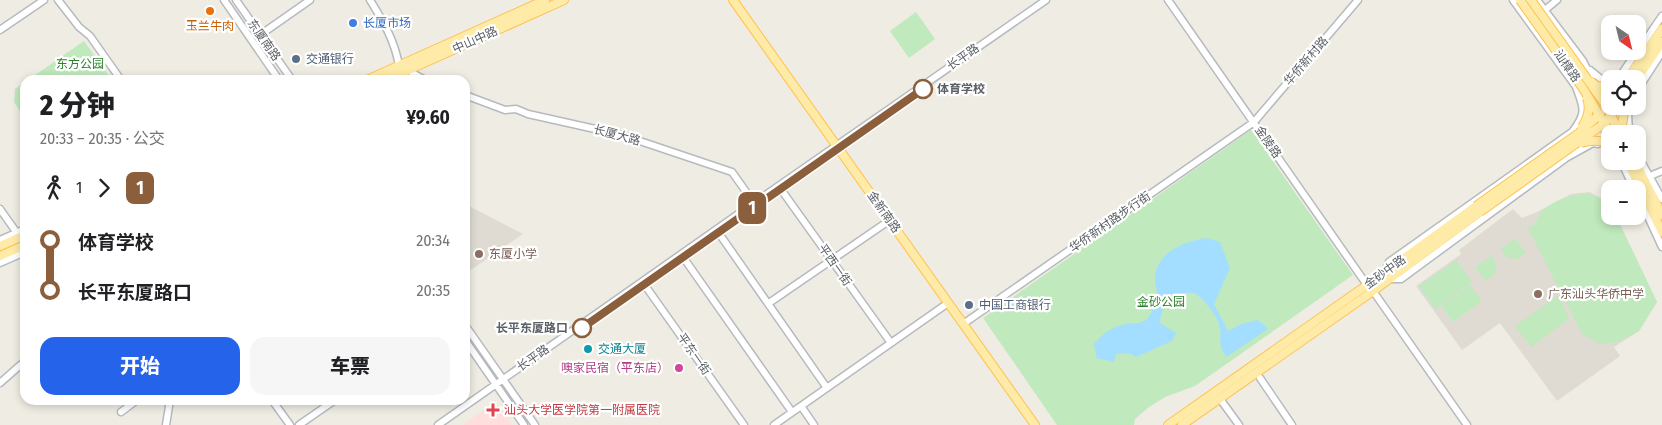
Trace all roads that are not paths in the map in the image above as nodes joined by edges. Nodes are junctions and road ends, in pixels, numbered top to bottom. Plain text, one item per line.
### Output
1 (44, 0) edge
2 (58, 0) edge
3 (224, 0) edge
4 (236, 0) edge
5 (310, 0) edge
6 (370, 0) edge
7 (545, 0) edge
8 (564, 0) edge
9 (733, 0) edge
10 (738, 0) edge
11 (1046, 0) edge
12 (1052, 0) edge
13 (1168, 0) edge
14 (1358, 0) edge
15 (1514, 0) edge
16 (1520, 0) edge
17 (1531, 0) edge
18 (1537, 0) edge
19 (1557, 0) edge
20 (1544, 10) junction
21 (1662, 16) edge
22 (1662, 29) edge
23 (0, 30) edge
24 (260, 35) junction
25 (1646, 38) edge
26 (1662, 42) edge
27 (1662, 52) edge
28 (1583, 62) junction
29 (398, 66) junction
30 (407, 70) junction
31 (1629, 70) edge
32 (1645, 70) edge
33 (1646, 72) edge
34 (117, 75) edge
35 (276, 75) edge
36 (288, 75) edge
37 (378, 75) edge
38 (396, 75) edge
39 (416, 75) edge
40 (1586, 78) junction
41 (1601, 79) edge
42 (1601, 86) edge
43 (1579, 87) junction
44 (1601, 89) edge
45 (1601, 92) edge
46 (470, 97) edge
47 (1601, 100) edge
48 (1588, 106) junction
49 (1600, 114) junction
50 (1613, 115) edge
51 (1588, 119) junction
52 (1254, 122) junction
53 (1602, 125) edge
54 (1603, 125) edge
55 (1601, 126) edge
56 (1601, 127) edge
57 (1601, 127) edge
58 (1576, 132) junction
59 (1601, 142) edge
60 (1601, 144) edge
61 (838, 145) junction
62 (1574, 145) junction
63 (1566, 158) junction
64 (1646, 169) edge
65 (1631, 170) edge
66 (1640, 170) edge
67 (1662, 170) edge
68 (1650, 176) junction
69 (780, 188) junction
70 (1662, 199) edge
71 (754, 202) junction
72 (0, 209) edge
73 (1478, 209) junction
74 (1646, 212) edge
75 (1662, 215) edge
76 (890, 220) junction
77 (718, 232) junction
78 (1662, 232) edge
79 (20, 233) edge
80 (20, 234) edge
81 (20, 235) edge
82 (0, 240) edge
83 (0, 246) edge
84 (1662, 247) edge
85 (20, 251) edge
86 (20, 251) edge
87 (0, 256) edge
88 (682, 257) junction
89 (832, 260) junction
90 (0, 263) edge
91 (1387, 276) junction
92 (644, 284) junction
93 (1370, 288) junction
94 (769, 303) junction
95 (948, 303) junction
96 (966, 322) junction
97 (470, 332) edge
98 (891, 343) junction
99 (470, 347) edge
100 (20, 365) edge
101 (1260, 378) dead end
102 (504, 380) junction
103 (0, 383) edge
104 (497, 386) junction
105 (827, 388) junction
106 (1223, 403) dead end
107 (470, 404) edge
108 (130, 405) edge
109 (169, 405) edge
110 (276, 405) edge
111 (328, 405) edge
112 (468, 405) edge
113 (801, 406) junction
114 (121, 412) dead end
115 (792, 412) junction
116 (166, 425) edge
117 (290, 425) edge
118 (300, 425) edge
119 (438, 425) edge
120 (444, 425) edge
121 (524, 425) edge
122 (535, 425) edge
123 (744, 425) edge
124 (774, 425) edge
125 (814, 425) edge
126 (1035, 425) edge
127 (1039, 425) edge
128 (1168, 425) edge
129 (1182, 425) edge
130 (1239, 425) edge
131 (1292, 425) edge
132 (1467, 425) edge

1 - 23 street
2 - 34 street
3 - 35 street, 东厦南路
4 - 24 street, 东厦南路
5 - 24 street
6 - 29 street
7 - 29 main road, 中山中路
8 - 30 main road, 中山中路
9 - 61 main road, 金新南路
10 - 61 main road, 金新南路
11 - 61 street, 长平路
12 - 61 street, 长平路
13 - 52 street, 金陵路
14 - 52 street, 华侨新村路
15 - 43 street
16 - 43 main road, 汕樟路, bridge
17 - 40 main road, 汕樟路, bridge
18 - 20 street
19 - 20 street
20 - 28 street
21 - 25 street
22 - 31 main road
24 - 36 street, 东厦南路
26 - 32 main road
27 - 33 street
28 - 41 street
28 - 44 street
29 - 37 main road, 中山中路
30 - 38 main road, 中山中路
30 - 39 street
40 - 42 main road, bridge
40 - 45 main road, 汕樟路, bridge
43 - 48 street
43 - 49 main road, 汕樟路, bridge
43 - 58 main road, bridge
46 - 71 street, 长厦大路
47 - 48 street
48 - 51 street
49 - 53 main road, 汕樟路, bridge
49 - 58 main road, 金砂中路, bridge
50 - 54 main road, 金砂中路, bridge
51 - 55 street
51 - 58 street
52 - 93 street, 金陵路
52 - 96 street, 华侨新村路步行街
56 - 62 main road, 金砂中路, bridge
57 - 63 street
58 - 73 main road, 金砂中路, bridge
58 - 91 street
59 - 62 main road, bridge
60 - 63 street
61 - 69 street, 长平路
61 - 71 street, 长平路
61 - 76 main road, 金新南路
61 - 96 main road, 金新南路
62 - 73 main road, 金砂中路, bridge
63 - 91 street
64 - 68 street
65 - 78 main road
66 - 75 main road
67 - 68 street
68 - 70 street
69 - 77 street, 长平路
69 - 89 street, 平西一街
71 - 102 street, 长平路
72 - 79 street
73 - 91 main road, 金砂中路
74 - 84 street
76 - 89 street
76 - 95 main road, 金新南路
77 - 88 street, 长平路
77 - 94 street
80 - 82 street
81 - 83 main road
85 - 87 main road
86 - 90 street
88 - 92 street, 长平路
88 - 115 street
89 - 94 street
89 - 98 street, 平西一街
91 - 93 main road, 金砂中路
92 - 102 street, 长平路
92 - 123 street, 平东一街
93 - 128 main road, 金砂中路
93 - 129 main road, 金砂中路
93 - 132 street, 金陵路
94 - 105 street
95 - 98 street
95 - 126 main road, 金新南路
96 - 127 main road, 金新南路
97 - 102 street
98 - 105 street
99 - 104 street
100 - 103 street
101 - 131 street
102 - 104 street, 长平路
102 - 122 street
104 - 107 street, 长平路
104 - 120 street, 长平路
104 - 121 street
105 - 113 street
106 - 130 street
108 - 114 street
109 - 116 street
110 - 117 street
111 - 118 street
112 - 119 street, 长平路
113 - 115 street
113 - 125 street
115 - 124 street

